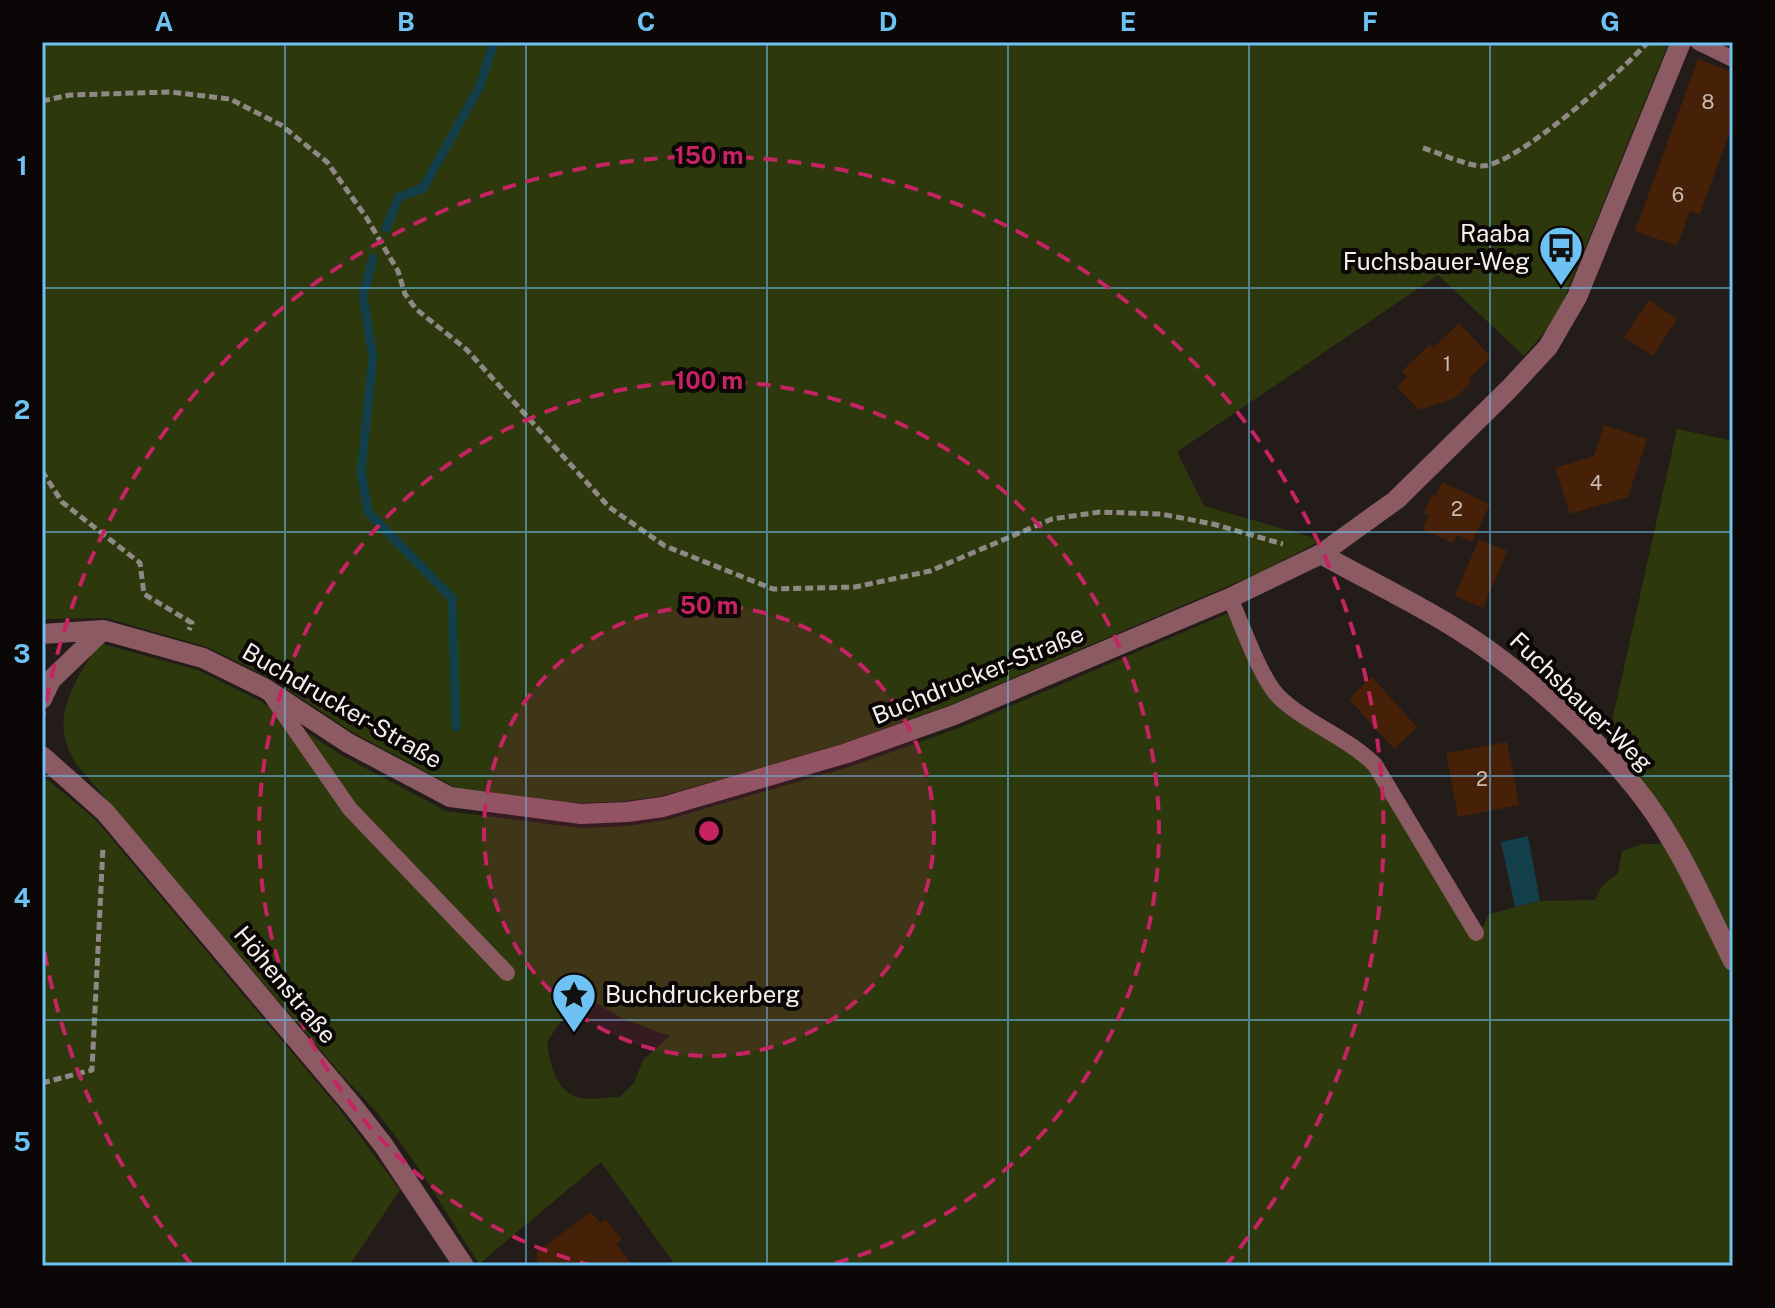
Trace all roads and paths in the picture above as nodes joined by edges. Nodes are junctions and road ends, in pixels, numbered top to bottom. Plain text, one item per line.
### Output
1 (1648, 42) edge
2 (1681, 42) edge
3 (1698, 42) edge
4 (1733, 59) edge
5 (42, 101) edge
6 (1423, 148) dead end
7 (42, 471) edge
8 (1321, 554) junction
9 (1230, 598) junction
10 (103, 630) junction
11 (42, 634) edge
12 (179, 651) junction
13 (266, 689) junction
14 (42, 699) edge
15 (42, 756) edge
16 (105, 812) junction
17 (1476, 933) dead end
18 (1733, 961) edge
19 (507, 973) dead end
20 (42, 1083) edge
21 (464, 1266) edge

1 - 6 path
2 - 8 street, Buchdrucker-Straße
3 - 4 lane
5 - 8 path
7 - 12 path
8 - 9 street, Buchdrucker-Straße
8 - 18 street, Fuchsbauer-Weg
9 - 13 street, Buchdrucker-Straße
9 - 17 lane
10 - 11 street, Buchdrucker-Straße
10 - 12 street, Buchdrucker-Straße
10 - 14 street
12 - 13 street, Buchdrucker-Straße
13 - 19 lane
15 - 16 street, Höhenstraße
16 - 20 path
16 - 21 street, Höhenstraße

